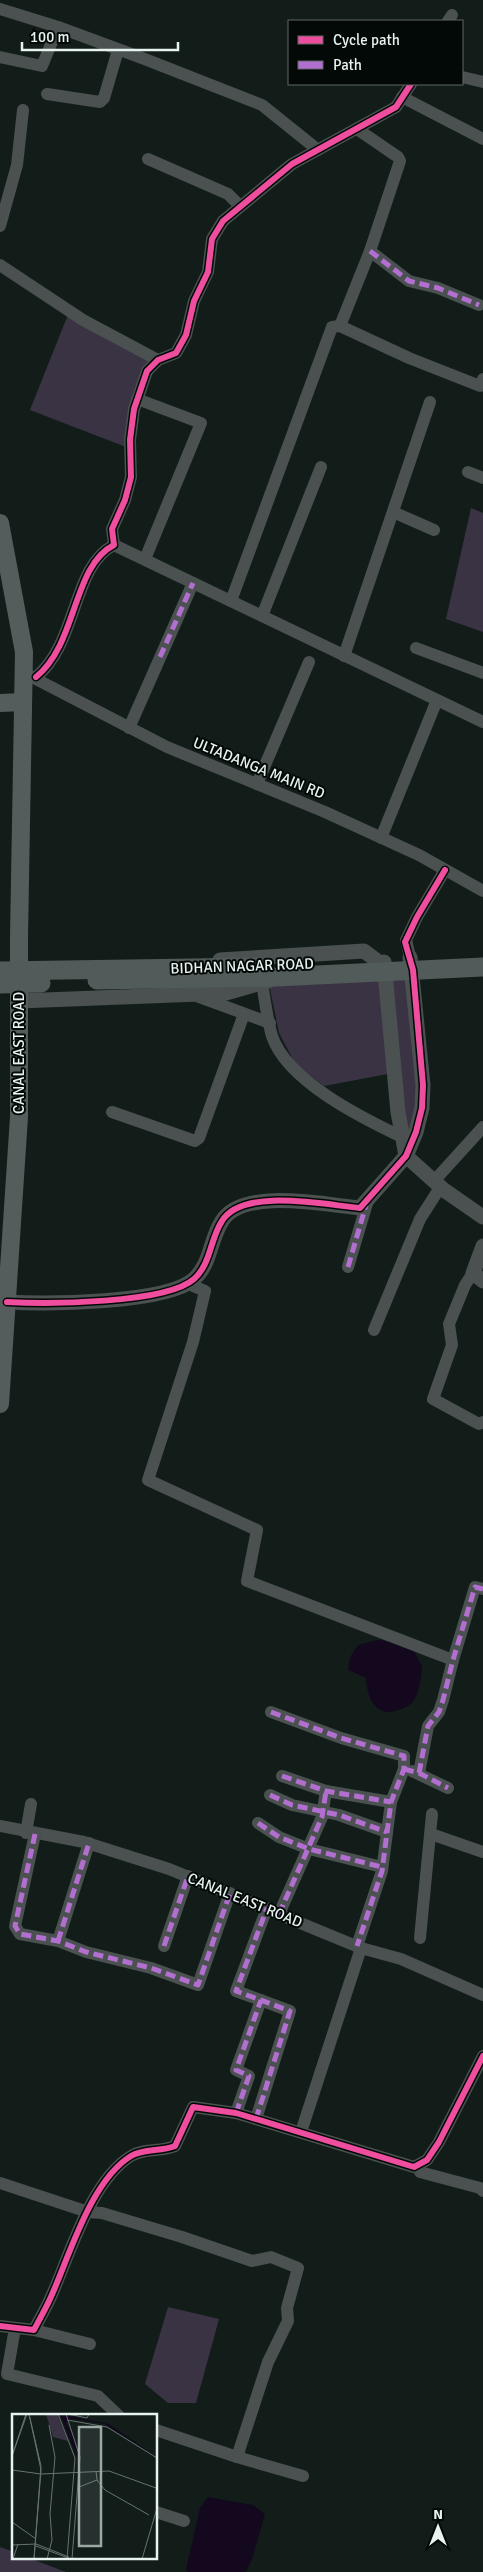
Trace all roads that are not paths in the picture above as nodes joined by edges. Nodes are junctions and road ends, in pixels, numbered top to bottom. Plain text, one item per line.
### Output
1 (0, 9) edge
2 (58, 27) junction
3 (118, 50) junction
4 (0, 57) edge
5 (463, 77) edge
6 (483, 82) edge
7 (410, 85) edge
8 (47, 94) dead end
9 (402, 97) junction
10 (22, 110) dead end
11 (357, 129) junction
12 (483, 140) edge
13 (318, 150) junction
14 (148, 159) dead end
15 (240, 206) junction
16 (0, 226) edge
17 (370, 251) junction
18 (0, 265) edge
19 (479, 305) dead end
20 (340, 326) junction
21 (158, 360) junction
22 (483, 379) edge
23 (137, 399) junction
24 (430, 402) dead end
25 (321, 467) dead end
26 (468, 472) dead end
27 (483, 478) edge
28 (393, 512) junction
29 (0, 523) edge
30 (434, 530) dead end
31 (114, 545) junction
32 (145, 559) junction
33 (193, 583) junction
34 (231, 601) junction
35 (262, 616) junction
36 (416, 648) dead end
37 (344, 656) junction
38 (309, 662) dead end
39 (483, 673) edge
40 (30, 675) junction
41 (437, 700) junction
42 (13, 702) edge
43 (483, 722) edge
44 (129, 728) junction
45 (257, 784) junction
46 (381, 838) junction
47 (445, 870) junction
48 (483, 892) edge
49 (483, 955) edge
50 (19, 964) junction
51 (381, 964) junction
52 (411, 964) junction
53 (483, 967) edge
54 (0, 971) edge
55 (264, 976) junction
56 (0, 984) edge
57 (192, 994) junction
58 (19, 1001) junction
59 (244, 1014) junction
60 (270, 1024) junction
61 (112, 1112) dead end
62 (483, 1126) edge
63 (402, 1137) junction
64 (406, 1156) junction
65 (437, 1184) junction
66 (368, 1200) junction
67 (483, 1216) edge
68 (483, 1246) edge
69 (348, 1267) dead end
70 (478, 1277) edge
71 (186, 1283) junction
72 (7, 1302) junction
73 (374, 1330) dead end
74 (0, 1404) edge
75 (483, 1422) edge
76 (483, 1589) edge
77 (453, 1660) junction
78 (271, 1712) dead end
79 (404, 1768) junction
80 (420, 1773) junction
81 (282, 1776) dead end
82 (448, 1788) dead end
83 (326, 1790) junction
84 (270, 1795) dead end
85 (391, 1802) junction
86 (31, 1804) dead end
87 (321, 1811) junction
88 (432, 1814) dead end
89 (258, 1823) dead end
90 (0, 1826) edge
91 (387, 1832) junction
92 (30, 1833) junction
93 (431, 1834) junction
94 (89, 1843) junction
95 (309, 1849) junction
96 (483, 1852) edge
97 (382, 1867) junction
98 (188, 1876) junction
99 (230, 1893) junction
100 (267, 1908) junction
101 (279, 1914) junction
102 (420, 1938) dead end
103 (58, 1941) junction
104 (164, 1946) dead end
105 (359, 1947) junction
106 (483, 1995) edge
107 (261, 2000) junction
108 (483, 2056) edge
109 (236, 2112) junction
110 (256, 2119) junction
111 (301, 2132) junction
112 (420, 2172) dead end
113 (0, 2183) edge
114 (483, 2191) edge
115 (88, 2212) junction
116 (0, 2326) edge
117 (16, 2328) junction
118 (34, 2330) junction
119 (90, 2344) dead end
120 (3, 2373) edge
121 (117, 2414) edge
122 (158, 2431) edge
123 (237, 2457) junction
124 (303, 2476) dead end
125 (158, 2513) edge
126 (184, 2521) dead end

1 - 2 street
2 - 3 street
2 - 4 street
3 - 8 street
3 - 13 street
5 - 6 street
7 - 9 street
9 - 11 street
9 - 12 street
10 - 16 street
11 - 13 street
11 - 17 street
13 - 15 street
14 - 15 street
15 - 21 street
17 - 19 street
17 - 20 street
18 - 21 street
20 - 22 street
20 - 34 street
21 - 23 street
23 - 31 street
23 - 32 street
24 - 28 street
25 - 35 street
26 - 27 street
28 - 30 street
28 - 37 street
29 - 40 main road, CANAL EAST ROAD
31 - 32 street
31 - 40 street
32 - 33 street
33 - 34 street
33 - 44 street
34 - 35 street
35 - 37 street
36 - 39 street
37 - 41 street
38 - 45 street
40 - 42 main road, CANAL EAST ROAD
40 - 44 street, ULTADANGA MAIN RD
41 - 43 street
41 - 46 street
42 - 50 main road, CANAL EAST ROAD
44 - 45 street, ULTADANGA MAIN RD
45 - 46 street, ULTADANGA MAIN RD
46 - 47 street, ULTADANGA MAIN RD
47 - 48 street, ULTADANGA MAIN RD
47 - 52 street
49 - 52 main road, BIDHAN NAGAR ROAD
50 - 51 street
50 - 58 main road, CANAL EAST ROAD
51 - 52 main road, BIDHAN NAGAR ROAD
51 - 55 main road, BIDHAN NAGAR ROAD
51 - 63 street
52 - 53 main road, BIDHAN NAGAR ROAD
52 - 64 street
54 - 55 main road, BIDHAN NAGAR ROAD, bridge
55 - 56 main road, BIDHAN NAGAR ROAD, bridge
55 - 57 street
55 - 60 street
57 - 58 street
57 - 59 street
58 - 72 main road, CANAL EAST ROAD
59 - 60 street
59 - 61 street
60 - 63 street
62 - 65 street
63 - 64 street
64 - 65 street
64 - 66 street
65 - 67 street
65 - 73 street
66 - 69 street
66 - 71 street
68 - 70 street
70 - 75 street
71 - 72 street
71 - 77 street
72 - 74 main road, CANAL EAST ROAD
76 - 77 street
77 - 80 street
78 - 79 street
79 - 80 street
79 - 85 street
80 - 82 street
81 - 83 street
83 - 85 street
83 - 87 street
84 - 87 street
85 - 91 street
86 - 92 street
87 - 91 street
87 - 95 street
88 - 93 street
89 - 95 street
90 - 92 street, CANAL EAST ROAD
91 - 97 street
92 - 94 street, CANAL EAST ROAD
92 - 103 street
93 - 96 street
93 - 102 street
94 - 98 street, CANAL EAST ROAD
94 - 103 street
95 - 97 street
95 - 101 street
97 - 105 street
98 - 99 street, CANAL EAST ROAD
98 - 104 street
99 - 100 street, CANAL EAST ROAD
99 - 103 street
100 - 101 street, CANAL EAST ROAD
100 - 107 street
101 - 105 street, CANAL EAST ROAD
105 - 106 street, CANAL EAST ROAD
105 - 111 street
107 - 109 street
107 - 110 street
108 - 111 street
109 - 110 street
109 - 115 street
110 - 111 street
112 - 114 street
113 - 115 street
115 - 118 street
115 - 123 street
116 - 117 street
117 - 118 street
117 - 120 street
118 - 119 street
120 - 121 street
122 - 123 street
123 - 124 street
125 - 126 street

